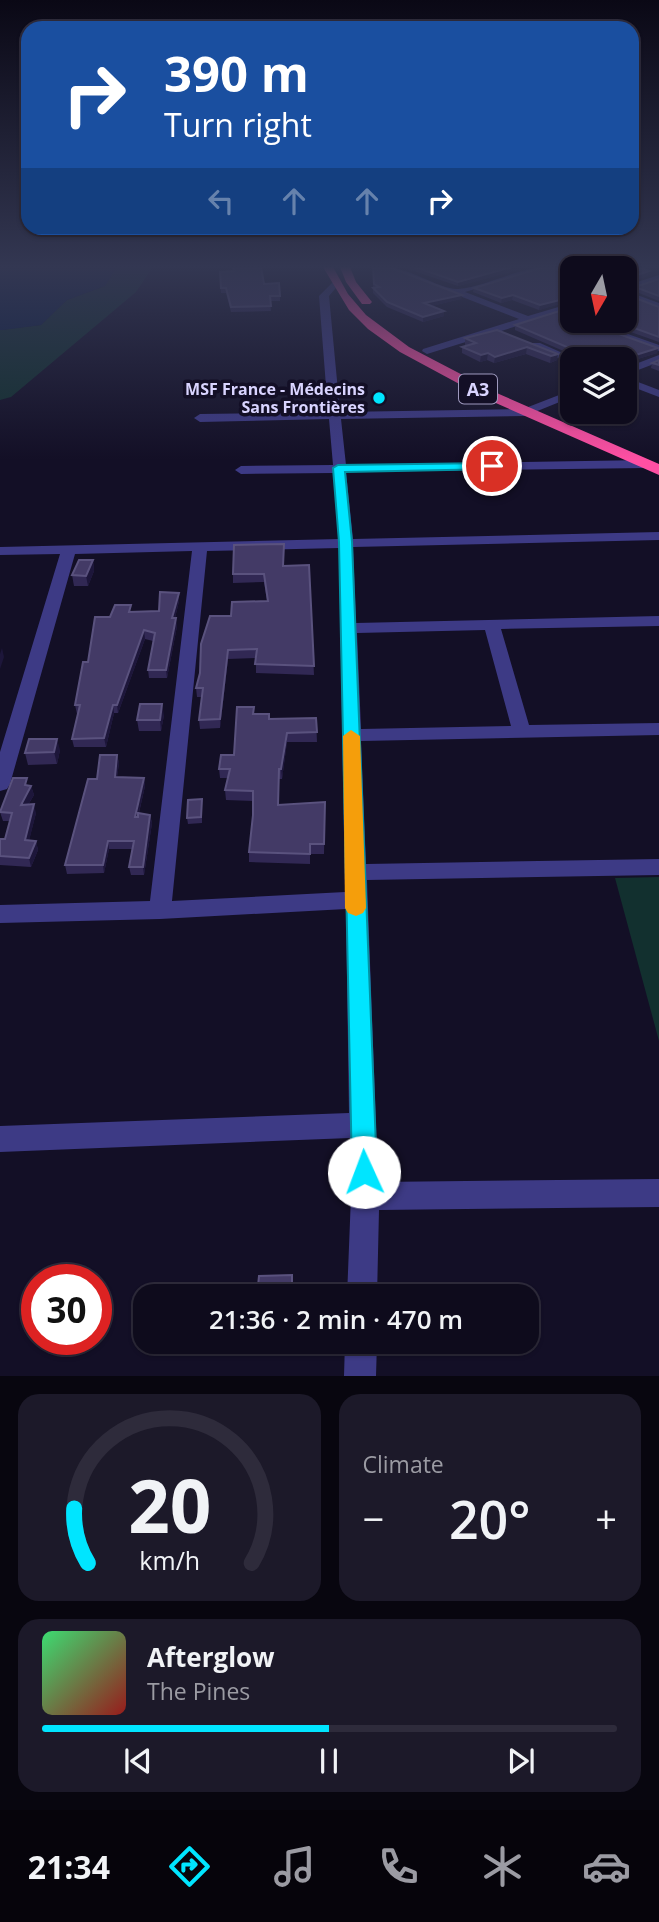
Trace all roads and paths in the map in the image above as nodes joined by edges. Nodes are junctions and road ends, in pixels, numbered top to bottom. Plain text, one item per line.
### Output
1 (327, 331) edge
2 (379, 331) edge
3 (397, 331) edge
4 (495, 331) edge
5 (502, 331) edge
6 (616, 333) edge
7 (511, 335) edge
8 (523, 340) edge
9 (659, 348) edge
10 (426, 351) junction
11 (560, 355) edge
12 (659, 358) edge
13 (637, 367) edge
14 (637, 385) edge
15 (659, 394) edge
16 (560, 398) edge
17 (541, 406) junction
18 (525, 412) junction
19 (335, 416) junction
20 (200, 418) dead end
21 (655, 464) edge
22 (338, 468) junction
23 (241, 470) dead end
24 (659, 536) edge
25 (346, 542) junction
26 (200, 545) junction
27 (69, 549) junction
28 (0, 551) edge
29 (659, 621) edge
30 (492, 625) junction
31 (348, 628) junction
32 (659, 729) edge
33 (522, 732) junction
34 (351, 735) junction
35 (0, 784) edge
36 (659, 867) edge
37 (356, 872) junction
38 (355, 900) junction
39 (160, 910) junction
40 (0, 914) edge
41 (363, 1125) junction
42 (0, 1139) edge
43 (659, 1193) edge
44 (365, 1196) junction
45 (362, 1284) edge
46 (361, 1354) edge
47 (360, 1376) edge

1 - 19 street
2 - 18 highway, A3
3 - 10 highway, A3
4 - 10 street
5 - 7 street
6 - 9 street
8 - 11 street
10 - 17 highway, A3
12 - 13 street
14 - 15 street
16 - 17 street
17 - 18 street
17 - 21 highway, A3
18 - 19 street
18 - 21 highway, A3
19 - 20 street
19 - 22 street
21 - 22 street
22 - 23 street
22 - 25 street
24 - 25 street
25 - 26 street
25 - 31 street
26 - 27 street
26 - 39 street
27 - 28 street
27 - 35 street
29 - 30 street
30 - 31 street
30 - 33 street
31 - 34 street
32 - 33 street
33 - 34 street
34 - 37 street
36 - 37 street
37 - 38 street
38 - 39 street
38 - 41 street
39 - 40 street
41 - 42 street
41 - 44 street
43 - 44 street
44 - 45 street
46 - 47 street

